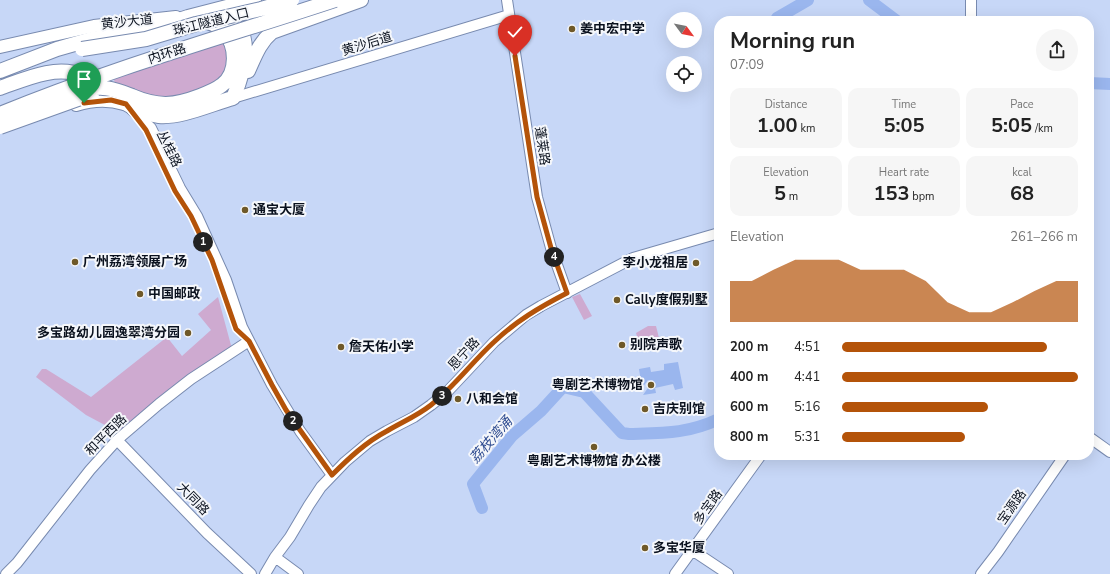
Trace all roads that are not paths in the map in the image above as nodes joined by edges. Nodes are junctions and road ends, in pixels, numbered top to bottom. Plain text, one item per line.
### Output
1 (254, 0) edge
2 (270, 0) edge
3 (292, 0) edge
4 (314, 0) edge
5 (335, 0) edge
6 (361, 0) edge
7 (507, 0) edge
8 (971, 0) edge
9 (509, 15) junction
10 (188, 16) junction
11 (971, 16) edge
12 (272, 32) junction
13 (0, 47) edge
14 (159, 48) junction
15 (0, 71) edge
16 (0, 77) edge
17 (0, 88) edge
18 (70, 93) junction
19 (233, 98) junction
20 (129, 100) junction
21 (0, 105) edge
22 (0, 114) edge
23 (0, 119) edge
24 (0, 127) edge
25 (0, 134) edge
26 (714, 234) edge
27 (220, 267) junction
28 (220, 283) junction
29 (567, 293) junction
30 (249, 341) junction
31 (117, 440) junction
32 (1094, 441) edge
33 (1110, 452) edge
34 (757, 460) edge
35 (1062, 460) edge
36 (332, 475) junction
37 (692, 550) junction
38 (275, 557) junction
39 (6, 574) edge
40 (251, 574) edge
41 (265, 574) edge
42 (298, 574) edge
43 (675, 574) edge
44 (728, 574) edge
45 (981, 574) edge

1 - 10 highway, 黄沙大道
2 - 12 highway
3 - 16 highway, 珠江隧道入口, bridge
4 - 14 highway, 内环路
5 - 22 highway, 内环路, bridge
6 - 12 highway
7 - 9 street, 蓬莱路
8 - 11 street
9 - 19 street, 黄沙后道
9 - 29 street, 蓬莱路
10 - 13 main road, 黄沙大道
10 - 15 highway
10 - 19 highway
10 - 20 highway
12 - 19 highway
14 - 18 highway, bridge
14 - 21 highway, 内环路
17 - 20 highway
18 - 20 highway, bridge
18 - 23 highway
19 - 20 highway
20 - 24 highway, bridge
20 - 25 main road
20 - 27 street, 丛桂路
20 - 28 street, 丛桂路
26 - 29 street, 恩宁路
27 - 28 street
27 - 30 street, 丛桂路
28 - 30 street, 丛桂路
29 - 36 street, 恩宁路
30 - 31 street, 和平西路
30 - 36 street, 丛桂路
31 - 39 street, 和平西路
31 - 40 street, 大同路
32 - 33 street
34 - 37 street, 多宝路
35 - 45 street, 宝源路
36 - 38 street, 恩宁路
37 - 43 street, 多宝路
37 - 44 street
38 - 41 street, 恩宁路
38 - 42 street

